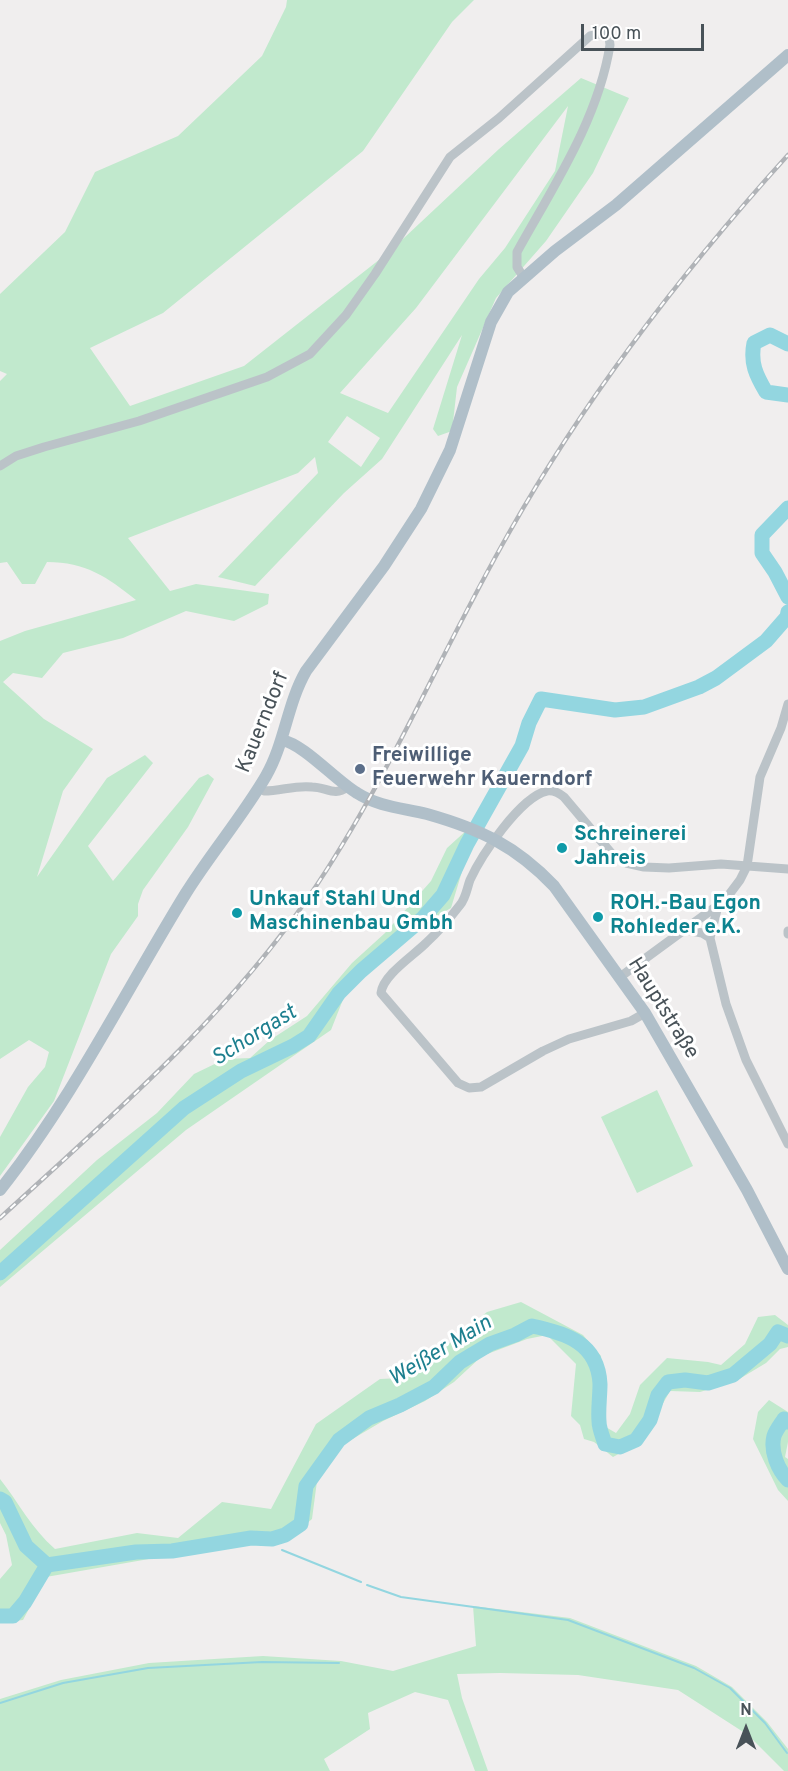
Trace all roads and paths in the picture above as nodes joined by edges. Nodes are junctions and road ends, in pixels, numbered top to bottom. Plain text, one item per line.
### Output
1 (788, 55) edge
2 (524, 278) junction
3 (0, 466) edge
4 (788, 704) edge
5 (785, 728) edge
6 (282, 740) junction
7 (347, 787) junction
8 (259, 788) junction
9 (490, 837) junction
10 (747, 866) junction
11 (788, 869) edge
12 (718, 906) junction
13 (686, 930) junction
14 (710, 938) junction
15 (620, 977) junction
16 (645, 1013) junction
17 (788, 1144) edge
18 (0, 1190) edge
19 (788, 1269) edge

1 - 2 main road, Kauerndorf
2 - 3 street
2 - 6 main road, Kauerndorf
4 - 5 street
5 - 10 street
6 - 7 main road, Hauptstraße
6 - 8 main road, Kauerndorf
7 - 8 street
7 - 9 main road, Hauptstraße
8 - 18 main road, Kauerndorf
9 - 10 street
9 - 15 main road, Hauptstraße
9 - 16 street
10 - 11 street
10 - 12 street
12 - 13 street
12 - 14 street
13 - 14 street
13 - 15 street
14 - 17 street
15 - 16 main road, Hauptstraße
16 - 19 main road, Hauptstraße

